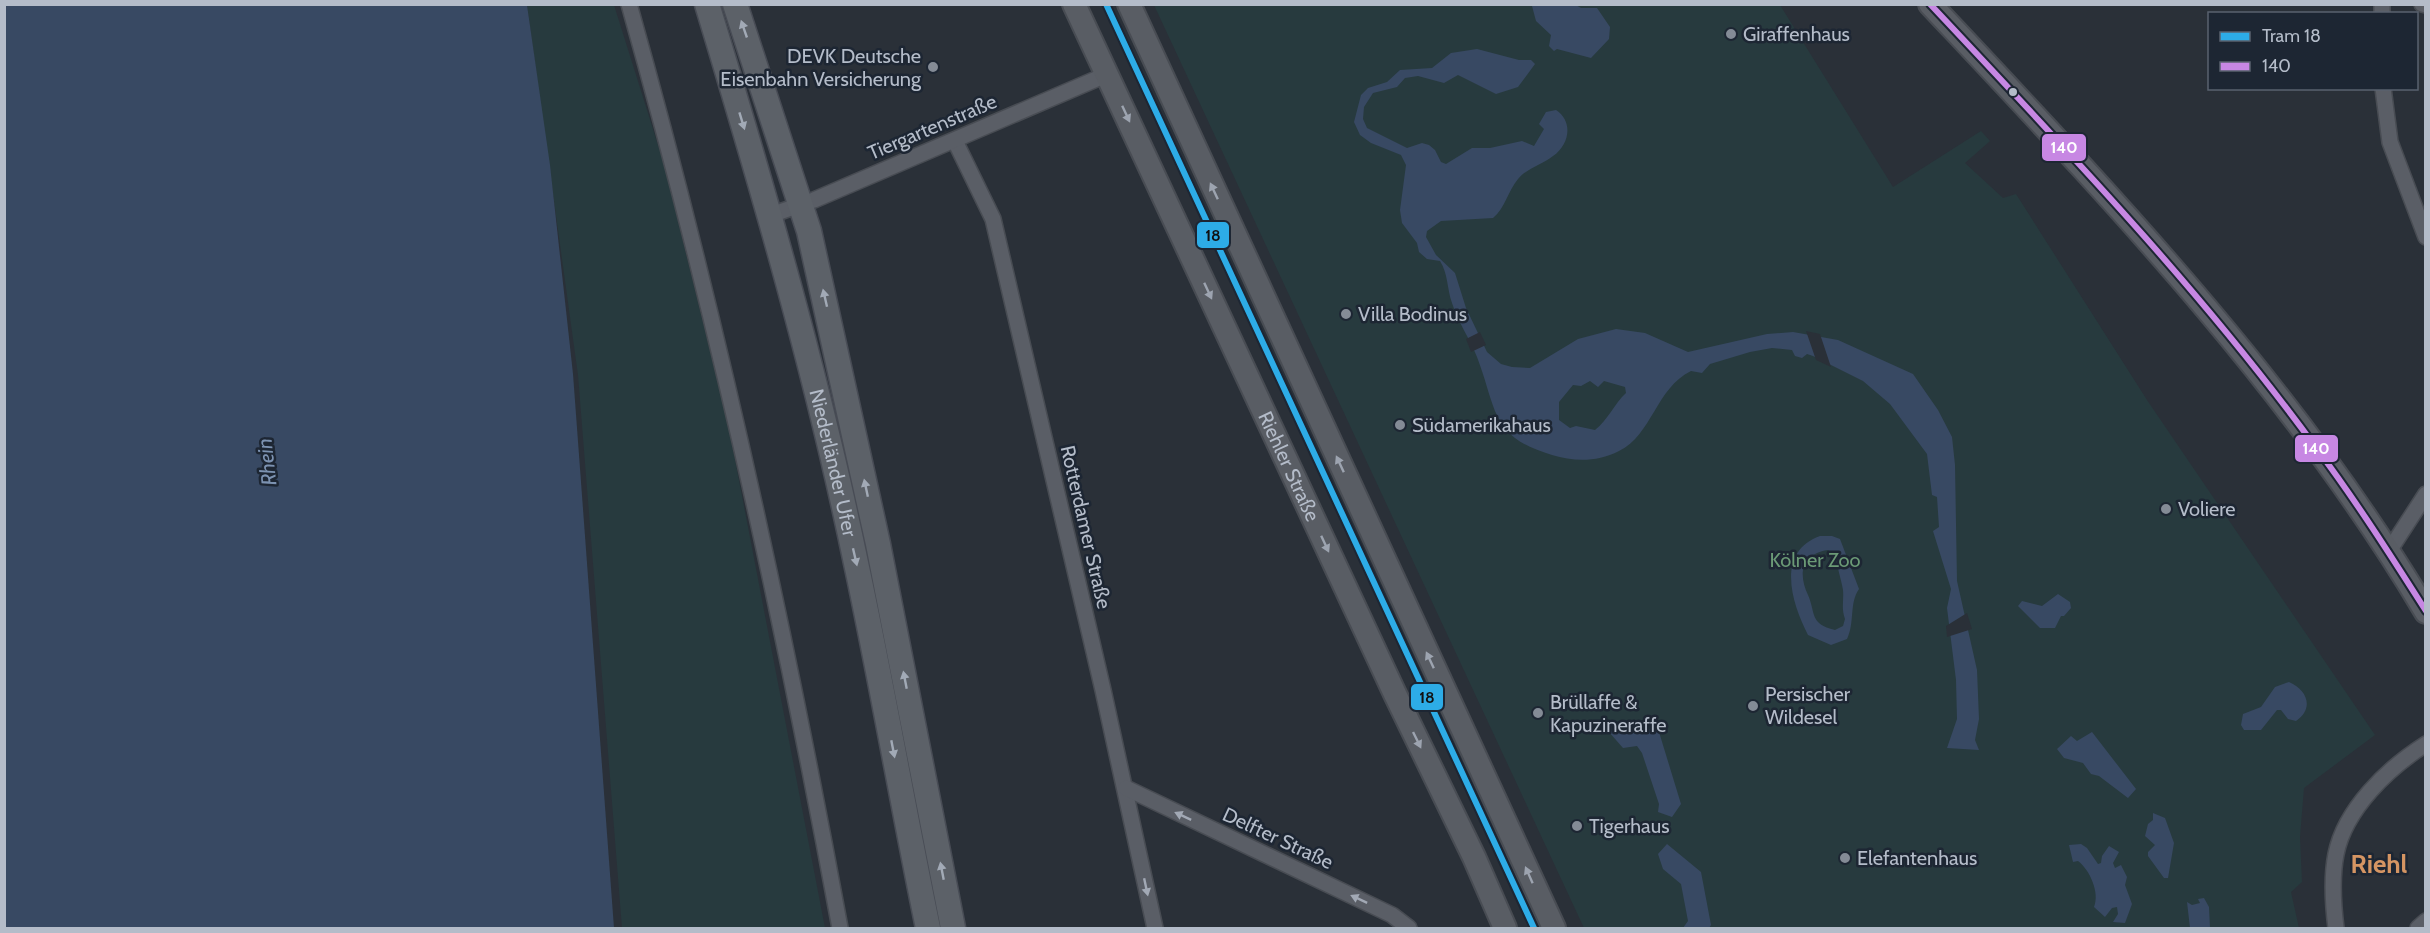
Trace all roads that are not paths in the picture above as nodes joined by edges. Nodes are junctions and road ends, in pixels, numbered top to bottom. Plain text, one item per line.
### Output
1 (630, 4) edge
2 (706, 4) edge
3 (735, 4) edge
4 (1074, 4) edge
5 (1129, 4) edge
6 (1930, 4) edge
7 (1108, 74) junction
8 (2383, 90) edge
9 (956, 141) junction
10 (802, 204) junction
11 (771, 215) junction
12 (2426, 237) edge
13 (2426, 494) edge
14 (2389, 551) junction
15 (2426, 612) edge
16 (2426, 744) edge
17 (1126, 788) junction
18 (2426, 921) edge
19 (840, 928) edge
20 (928, 928) edge
21 (953, 928) edge
22 (1155, 928) edge
23 (1409, 928) edge
24 (1505, 928) edge
25 (1554, 928) edge
26 (2336, 928) edge
27 (2418, 928) edge

1 - 19 street
2 -> 11 main road, Niederländer Ufer
10 -> 3 main road, Niederländer Ufer
4 - 7 main road, Riehler Straße
25 -> 5 main road
6 - 14 main road
7 - 9 street, Tiergartenstraße
7 -> 24 main road, Riehler Straße
8 - 12 street
9 - 10 street, Tiergartenstraße
9 - 17 street, Rotterdamer Straße
10 - 11 street, Tiergartenstraße
21 -> 10 main road, Niederländer Ufer
11 -> 20 main road, Niederländer Ufer
13 - 14 street
14 - 15 main road
16 - 26 street
17 -> 22 street, Rotterdamer Straße
23 -> 17 street, Delfter Straße
18 - 27 street

